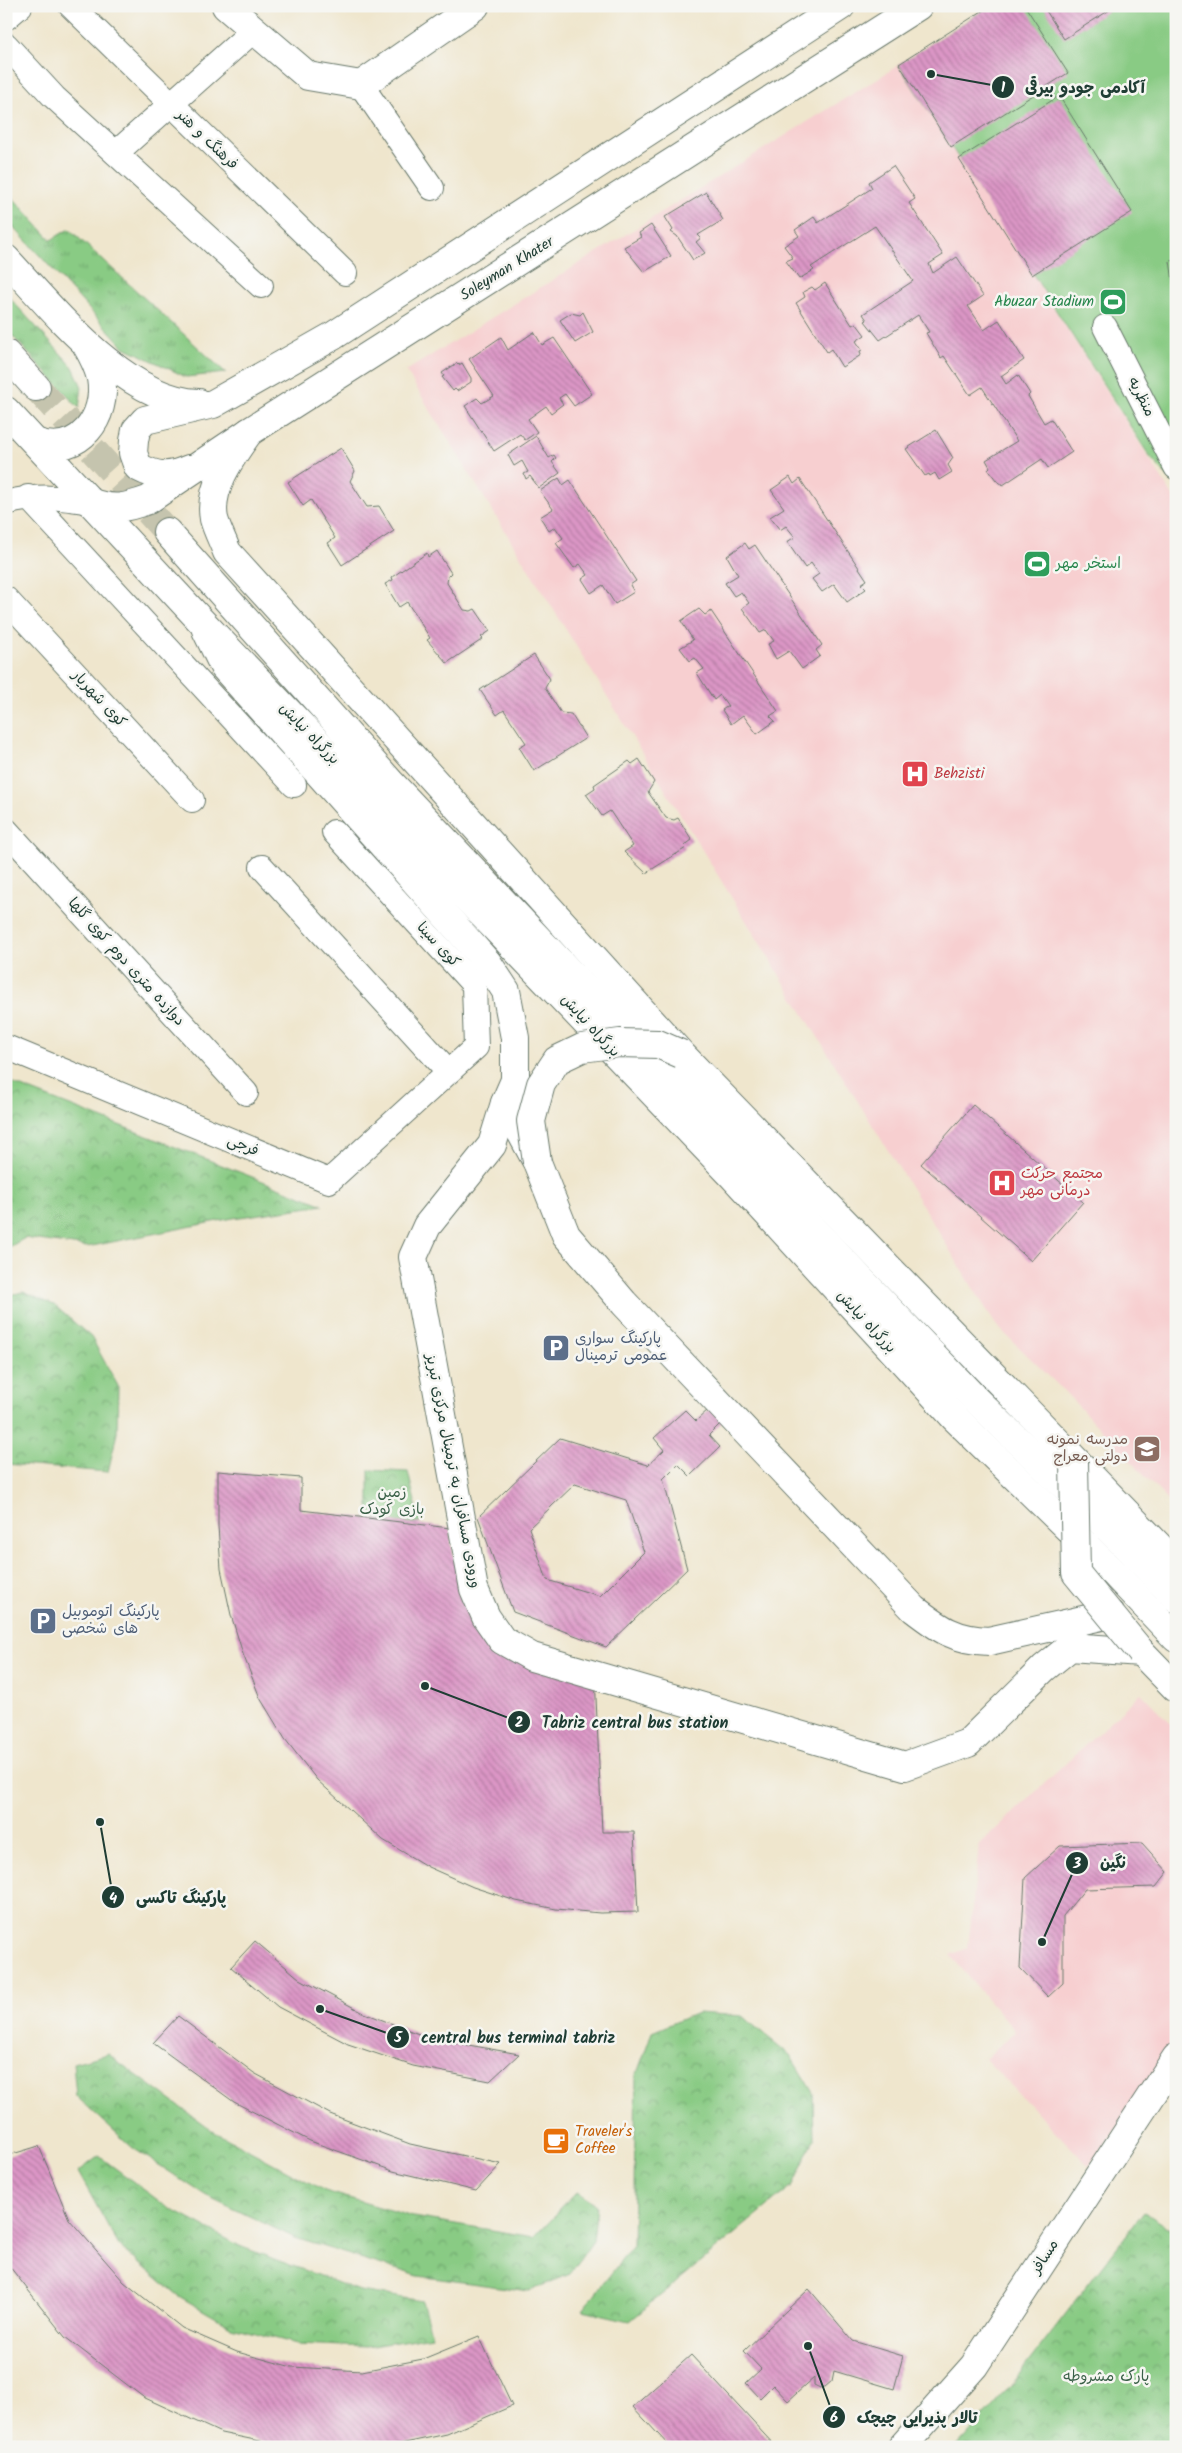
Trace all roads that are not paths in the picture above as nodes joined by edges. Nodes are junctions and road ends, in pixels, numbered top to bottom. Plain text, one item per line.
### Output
1 (20, 6) edge
2 (71, 6) edge
3 (226, 6) edge
4 (475, 6) edge
5 (841, 6) edge
6 (918, 6) edge
7 (6, 18) edge
8 (254, 30) junction
9 (6, 45) edge
10 (361, 85) junction
11 (170, 104) junction
12 (116, 153) junction
13 (432, 188) dead end
14 (6, 258) edge
15 (345, 273) dead end
16 (261, 286) dead end
17 (1105, 327) dead end
18 (87, 346) junction
19 (6, 354) edge
20 (36, 387) tunnel mouth
21 (213, 404) junction
22 (6, 411) edge
23 (249, 432) junction
24 (38, 443) junction
25 (201, 464) junction
26 (1176, 467) edge
27 (17, 500) edge
28 (90, 502) junction
29 (167, 532) tunnel mouth
30 (6, 599) edge
31 (202, 622) junction
32 (294, 786) dead end
33 (192, 800) dead end
34 (6, 830) edge
35 (334, 832) dead end
36 (262, 867) dead end
37 (6, 1047) edge
38 (681, 1054) junction
39 (448, 1071) junction
40 (246, 1093) dead end
41 (505, 1103) junction
42 (537, 1162) junction
43 (1074, 1461) junction
44 (1176, 1564) edge
45 (1176, 1598) edge
46 (1110, 1614) junction
47 (1176, 1638) edge
48 (1141, 1652) junction
49 (1176, 1688) edge
50 (1176, 2058) edge
51 (902, 2447) edge

1 - 7 street
2 - 11 street, فرهنگ و هنر
3 - 8 main road
4 - 10 main road
5 - 21 main road
6 - 23 main road, Soleyman Khater
8 - 10 main road
8 - 11 street
9 - 12 street
10 - 13 street
11 - 12 street
11 - 15 street, فرهنگ و هنر
12 - 16 street
14 - 18 main road
17 - 26 street, منظریه
18 - 21 main road
18 - 24 main road
19 - 20 main road
21 - 25 main road
22 - 24 main road, بزرگراه نیایش
23 - 25 main road, Soleyman Khater
23 - 38 main road
24 - 28 main road, بزرگراه نیایش
25 - 28 main road, Soleyman Khater
27 - 28 street
27 - 32 street
28 - 31 main road, بزرگراه نیایش
29 - 45 main road, بزرگراه نیایش
30 - 33 street, کوی شهریار
31 - 41 main road, ورودی مسافران به ترمینال مرکزی تبریز
31 - 47 main road, بزرگراه نیایش
34 - 40 street, دوازده متری دوم کوی گلها
35 - 39 street, کوی سینا
36 - 39 street
37 - 39 street, فرجی
38 - 42 main road, bridge
38 - 43 main road
41 - 42 main road
41 - 48 main road, ورودی مسافران به ترمینال مرکزی تبریز
42 - 46 main road
43 - 44 main road
43 - 46 main road, bridge
46 - 48 main road, bridge
48 - 49 main road
50 - 51 main road, مسافر

